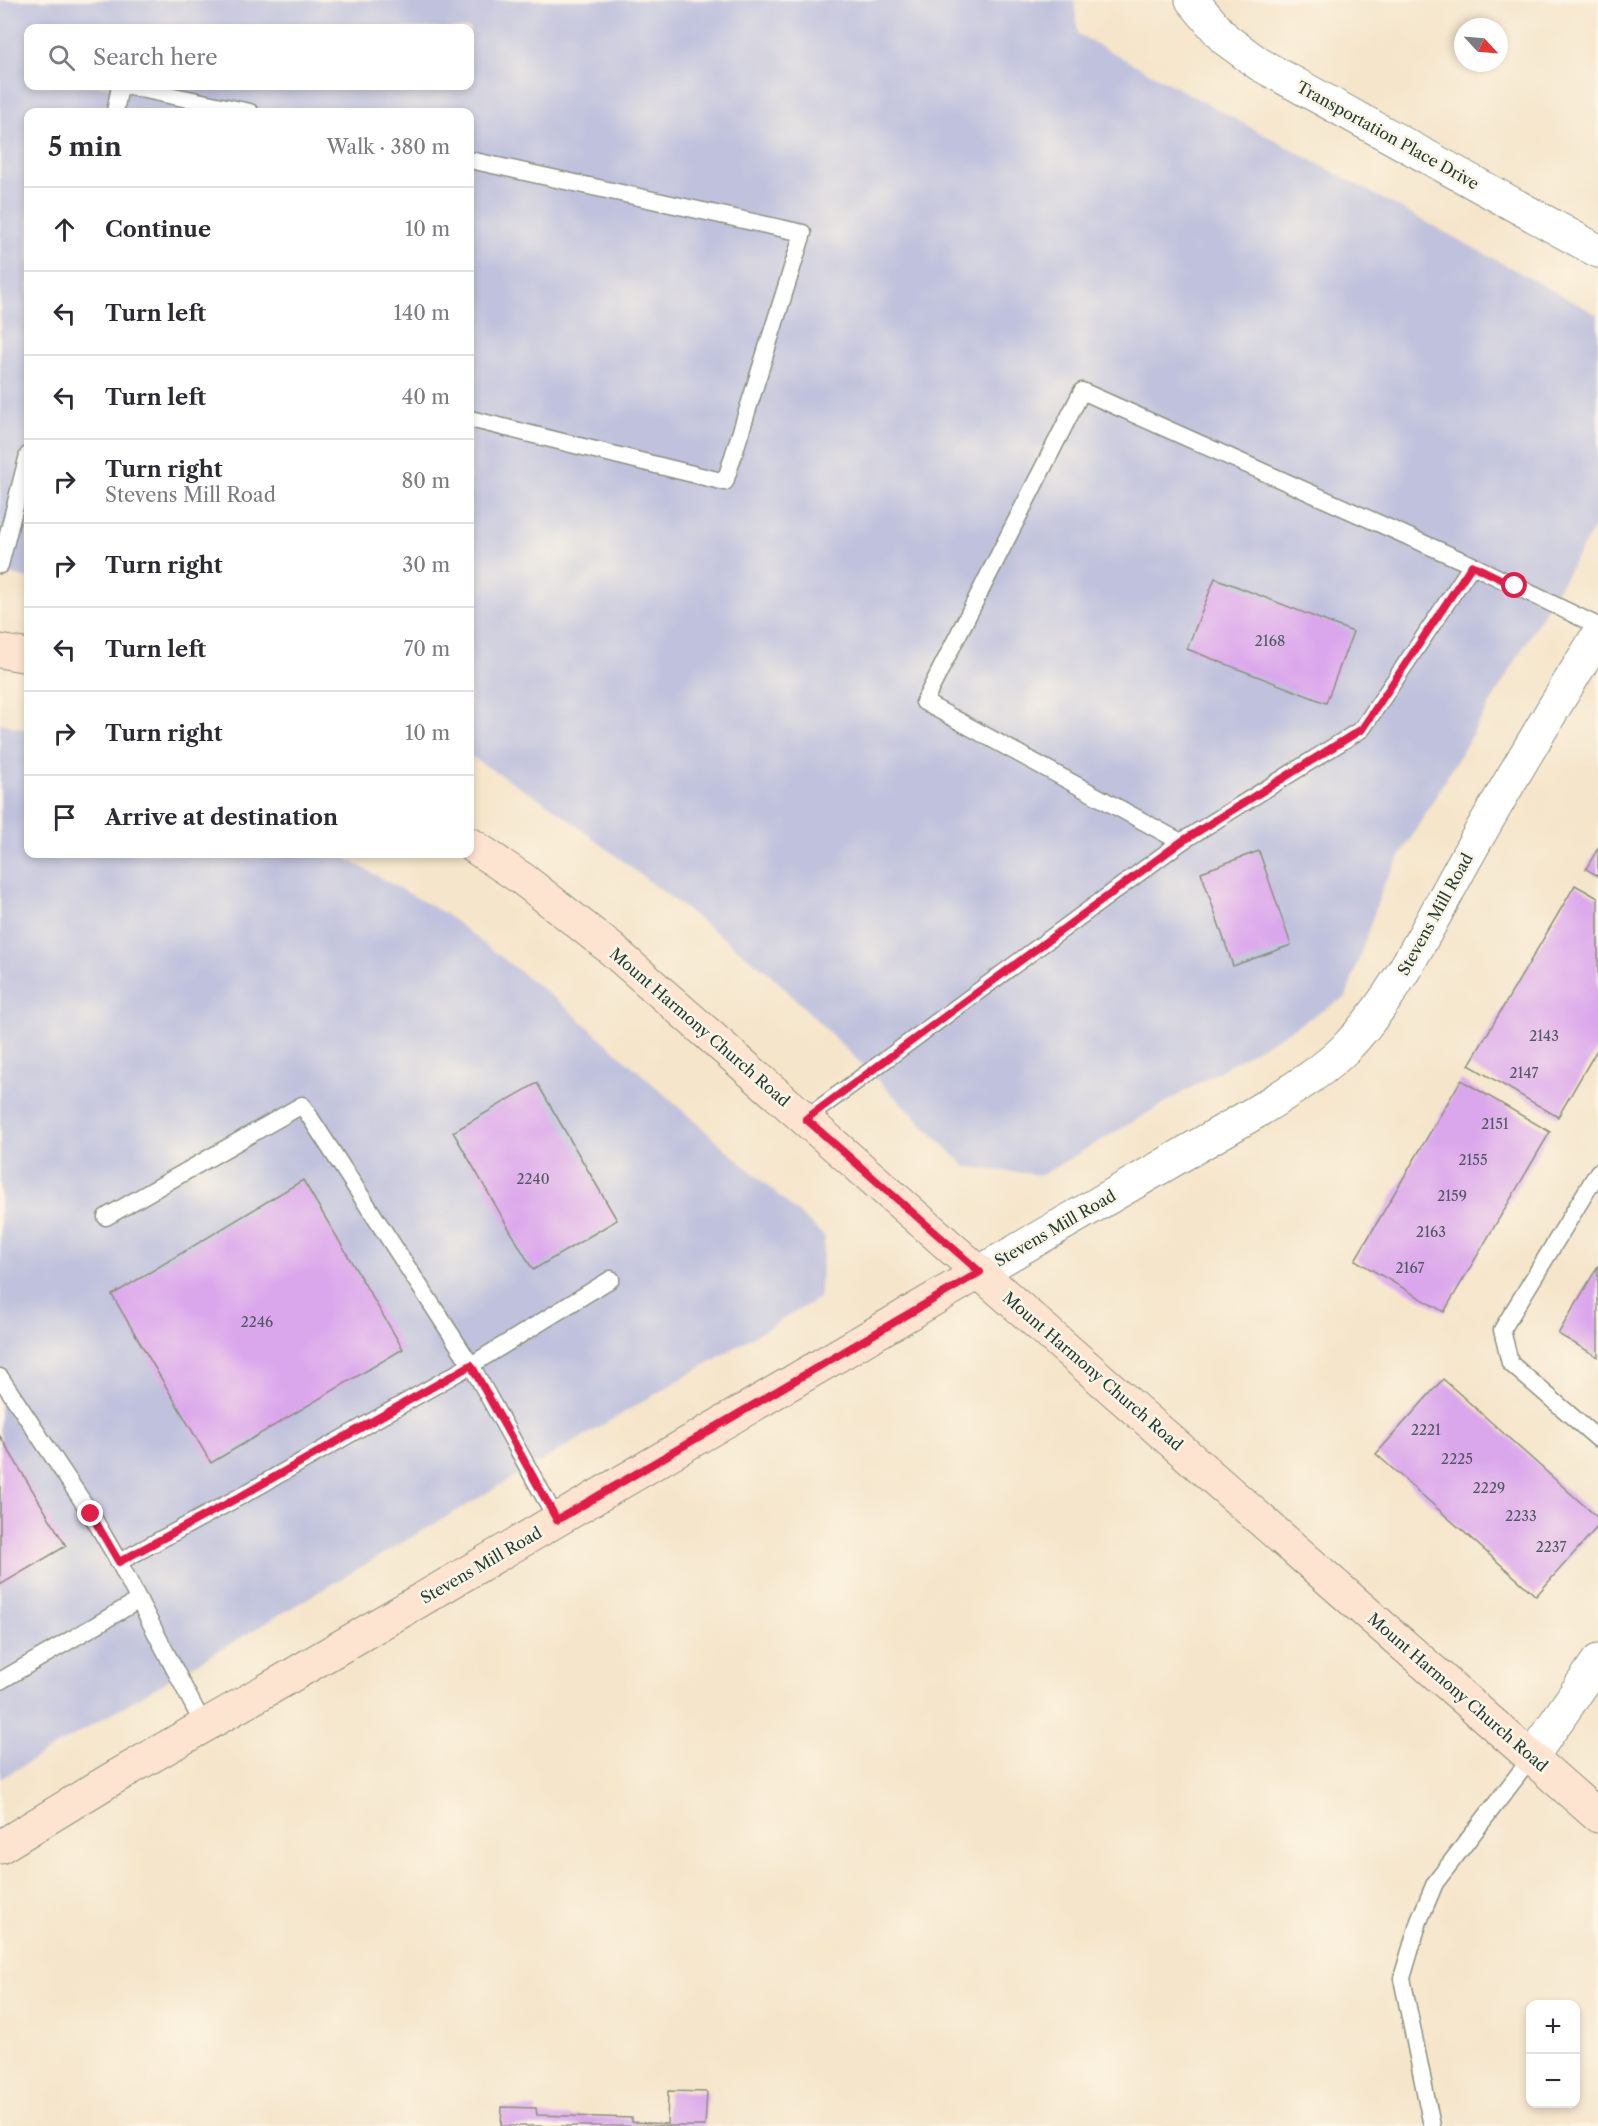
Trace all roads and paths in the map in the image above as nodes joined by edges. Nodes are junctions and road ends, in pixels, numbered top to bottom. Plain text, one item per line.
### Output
1 (1192, 0) edge
2 (119, 90) edge
3 (145, 90) edge
4 (116, 108) edge
5 (231, 108) edge
6 (474, 161) edge
7 (1598, 251) edge
8 (474, 420) edge
9 (24, 471) edge
10 (0, 565) edge
11 (1472, 565) junction
12 (1598, 626) edge
13 (1598, 635) edge
14 (0, 651) edge
15 (24, 655) edge
16 (1181, 842) junction
17 (474, 847) edge
18 (806, 1119) junction
19 (1598, 1172) edge
20 (106, 1217) dead end
21 (980, 1272) junction
22 (611, 1279) dead end
23 (471, 1365) junction
24 (0, 1377) edge
25 (1598, 1439) edge
26 (557, 1520) junction
27 (119, 1562) junction
28 (138, 1600) junction
29 (1598, 1661) edge
30 (0, 1681) edge
31 (204, 1726) junction
32 (1531, 1758) junction
33 (1598, 1816) edge
34 (0, 1847) edge
35 (1432, 2126) edge

1 - 7 street, Transportation Place Drive
2 - 4 lane
3 - 5 lane
6 - 8 lane
9 - 10 lane
11 - 12 lane
11 - 16 lane
11 - 16 lane
13 - 21 street, Stevens Mill Road
14 - 15 street
16 - 18 lane
17 - 18 street, Mount Harmony Church Road
18 - 21 street, Mount Harmony Church Road
19 - 25 lane
20 - 23 lane
21 - 26 street, Stevens Mill Road
21 - 32 street, Mount Harmony Church Road
22 - 23 lane
23 - 26 lane
23 - 27 lane
24 - 27 lane
26 - 31 street, Stevens Mill Road
27 - 28 lane
28 - 30 lane
28 - 31 lane
29 - 32 street
31 - 34 street, Stevens Mill Road
32 - 33 street, Mount Harmony Church Road
32 - 35 lane

